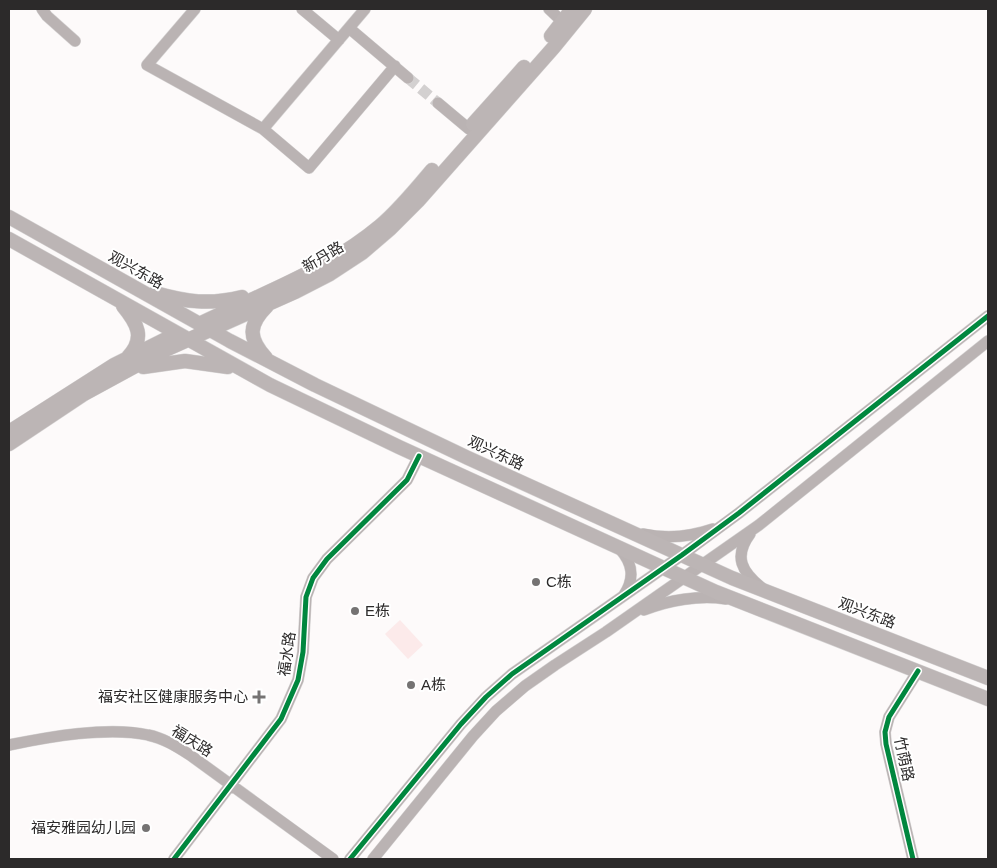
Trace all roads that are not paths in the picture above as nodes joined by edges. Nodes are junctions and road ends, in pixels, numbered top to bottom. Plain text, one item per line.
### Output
1 (42, 9) edge
2 (195, 9) edge
3 (302, 9) edge
4 (549, 9) edge
5 (572, 9) edge
6 (585, 9) edge
7 (359, 11) edge
8 (566, 25) junction
9 (349, 28) junction
10 (339, 40) junction
11 (75, 41) dead end
12 (395, 66) junction
13 (408, 78) tunnel mouth
14 (438, 103) tunnel mouth
15 (263, 129) junction
16 (469, 129) junction
17 (9, 217) edge
18 (9, 239) edge
19 (290, 283) junction
20 (129, 285) junction
21 (115, 298) junction
22 (273, 301) junction
23 (988, 316) edge
24 (204, 326) junction
25 (182, 337) junction
26 (988, 341) edge
27 (125, 360) junction
28 (270, 362) junction
29 (244, 371) junction
30 (118, 375) junction
31 (9, 432) edge
32 (9, 444) edge
33 (420, 456) junction
34 (759, 525) junction
35 (722, 526) junction
36 (631, 532) junction
37 (620, 549) junction
38 (682, 556) junction
39 (703, 565) junction
40 (663, 568) junction
41 (684, 577) junction
42 (765, 591) junction
43 (623, 596) junction
44 (735, 600) junction
45 (626, 618) junction
46 (918, 671) junction
47 (988, 678) edge
48 (988, 699) edge
49 (9, 745) edge
50 (231, 786) junction
51 (174, 859) edge
52 (333, 859) edge
53 (350, 859) edge
54 (374, 859) edge
55 (913, 859) edge

1 - 11 street
2 - 15 street
3 - 10 street
4 - 8 street
5 - 8 main road, 新丹路
6 - 8 main road, 新丹路
7 - 9 street
8 - 16 main road, 新丹路
8 - 22 main road, 新丹路
9 - 10 street
9 - 12 street
10 - 15 street
12 - 13 street
12 - 15 street
14 - 16 street
16 - 19 main road, 新丹路
17 - 20 main road, 观兴东路
18 - 21 main road
19 - 20 main road
19 - 24 main road, 新丹路
20 - 24 main road, 观兴东路
21 - 25 main road
21 - 27 main road
22 - 24 main road, 新丹路
22 - 28 main road
23 - 35 street
24 - 25 main road, 新丹路
24 - 28 main road, 观兴东路
25 - 27 main road, 新丹路
25 - 29 main road
25 - 30 main road, 新丹路
26 - 34 street
27 - 31 main road, 新丹路
28 - 36 main road, 观兴东路
29 - 30 main road
29 - 33 main road
30 - 32 main road, 新丹路
33 - 37 main road
33 - 50 street, 福水路
34 - 39 street
34 - 42 street
35 - 36 street
35 - 38 street
36 - 38 main road, 观兴东路
37 - 40 main road
37 - 43 street
38 - 39 main road, 观兴东路
38 - 40 street
39 - 41 street
39 - 42 main road, 观兴东路
40 - 41 main road
40 - 43 street
41 - 44 main road
41 - 45 street
42 - 47 main road, 观兴东路
43 - 53 street
44 - 45 street
44 - 46 main road
45 - 54 street
46 - 48 main road
46 - 55 street, 竹荫路
49 - 50 street, 福庆路
50 - 51 street, 福水路
50 - 52 street, 福庆路

